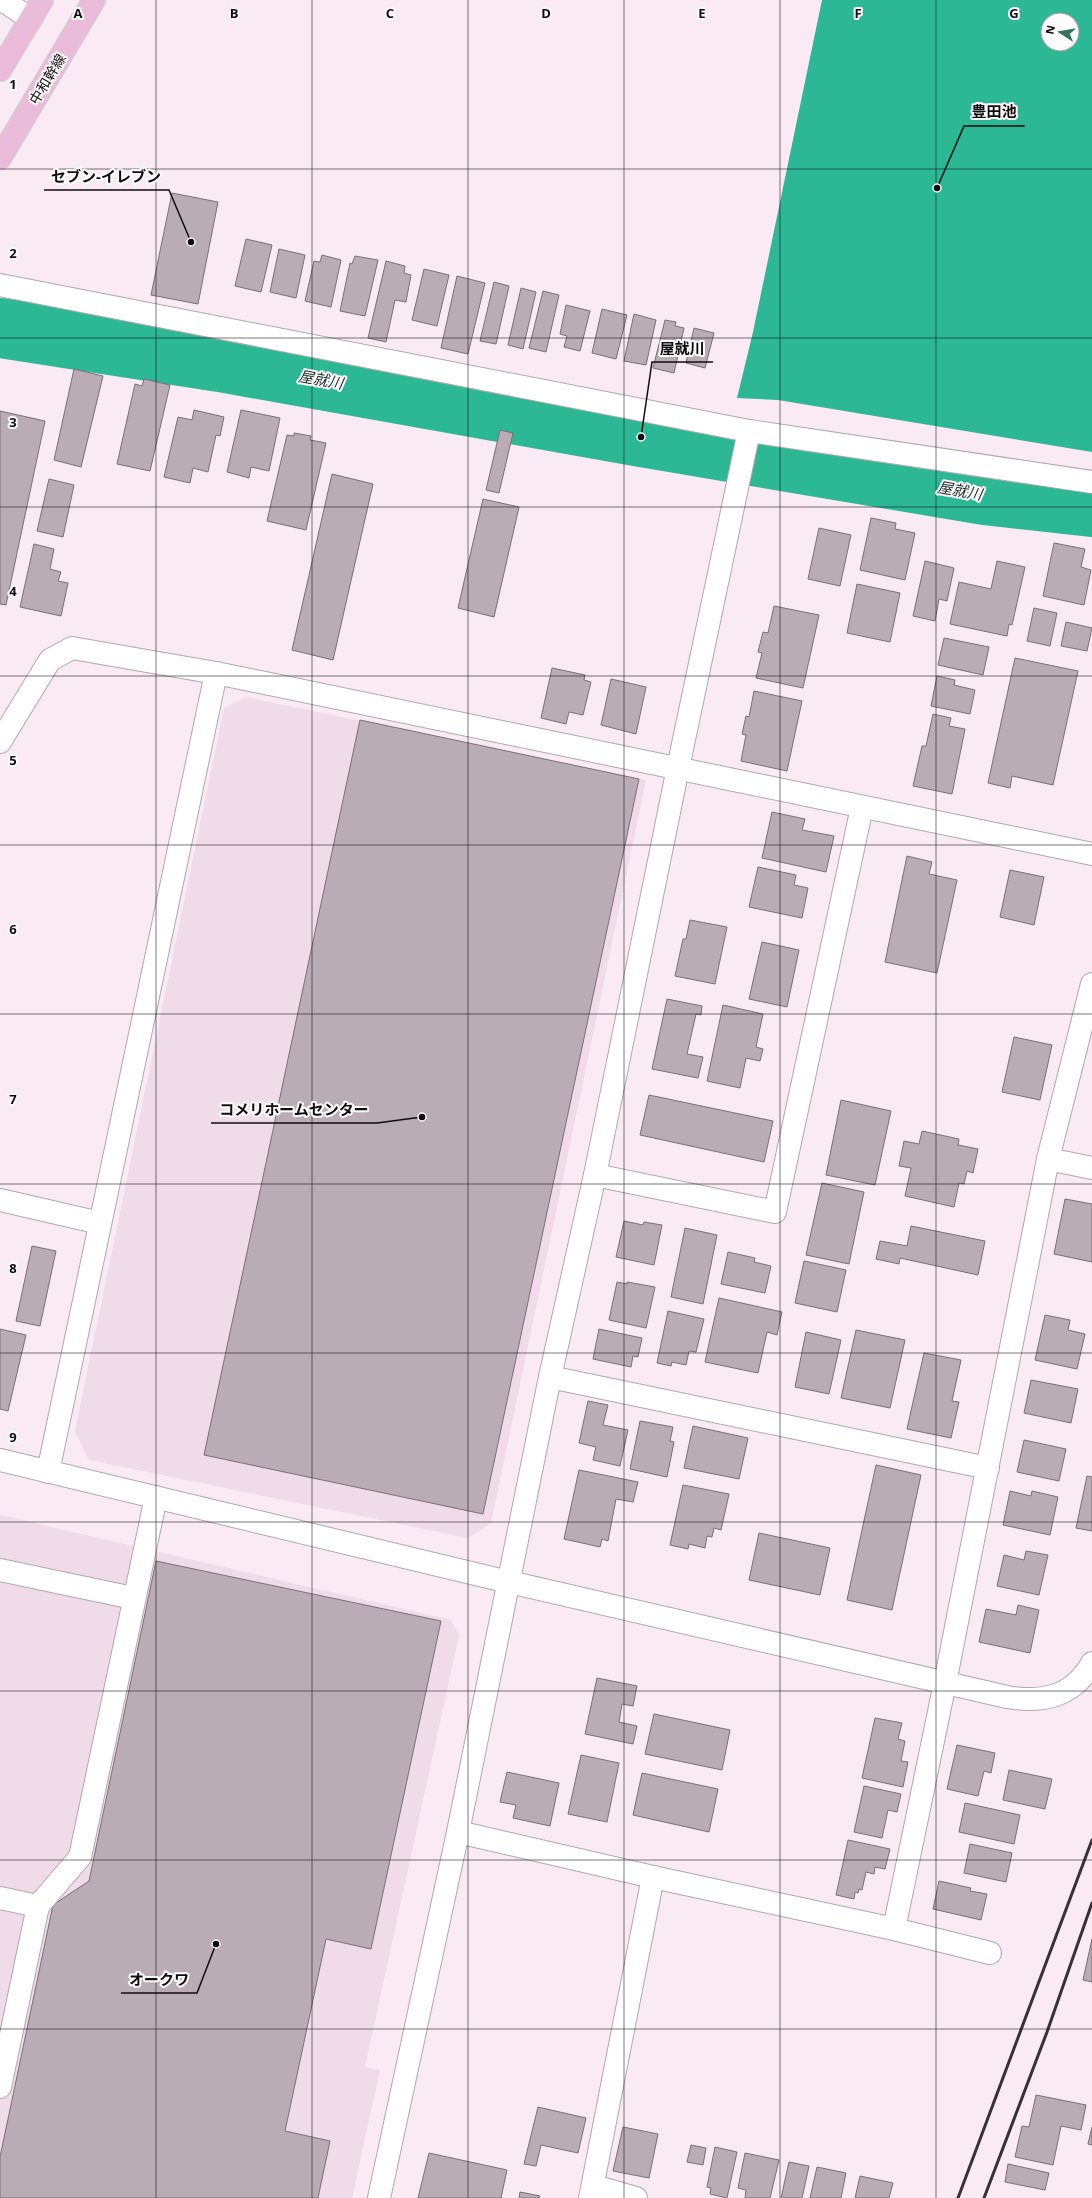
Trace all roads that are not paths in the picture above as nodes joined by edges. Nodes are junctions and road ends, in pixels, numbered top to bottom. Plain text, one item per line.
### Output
1 (2, 0) edge
2 (42, 0) edge
3 (94, 0) edge
4 (31, 19) junction
5 (0, 70) edge
6 (0, 158) edge
7 (0, 285) edge
8 (749, 432) junction
9 (1092, 482) edge
10 (216, 673) junction
11 (7, 713) edge
12 (0, 742) edge
13 (678, 768) junction
14 (862, 807) junction
15 (1092, 854) edge
16 (1092, 984) edge
17 (1048, 1159) junction
18 (1092, 1168) edge
19 (595, 1174) junction
20 (0, 1200) edge
21 (100, 1223) junction
22 (550, 1376) junction
23 (0, 1460) edge
24 (988, 1468) junction
25 (48, 1472) junction
26 (156, 1497) junction
27 (0, 1570) edge
28 (509, 1582) junction
29 (133, 1598) junction
30 (1092, 1662) edge
31 (945, 1683) junction
32 (1082, 1690) edge
33 (458, 1832) junction
34 (653, 1877) junction
35 (0, 1898) edge
36 (38, 1906) junction
37 (894, 1929) junction
38 (990, 1952) dead end
39 (0, 2087) edge
40 (592, 2192) edge
41 (379, 2198) edge
42 (636, 2198) edge

1 - 4 street
2 - 4 main road
3 - 6 main road, 中和幹線
4 - 5 main road
7 - 8 street
8 - 9 street
8 - 13 street
10 - 11 street
10 - 13 street
10 - 21 street
11 - 12 street
13 - 14 street
13 - 19 street
14 - 15 street
14 - 19 street
16 - 17 street
17 - 18 street
17 - 24 street
19 - 22 street
20 - 21 street
21 - 25 street
22 - 24 street
22 - 28 street
23 - 25 street
24 - 31 street
25 - 26 street
26 - 28 street
26 - 29 street
27 - 29 street
28 - 31 street
28 - 33 street
29 - 36 street
30 - 32 street
31 - 32 street
31 - 37 street
33 - 34 street
33 - 41 street
34 - 37 street
34 - 40 street
35 - 36 street
36 - 39 street
37 - 38 street
40 - 42 street

